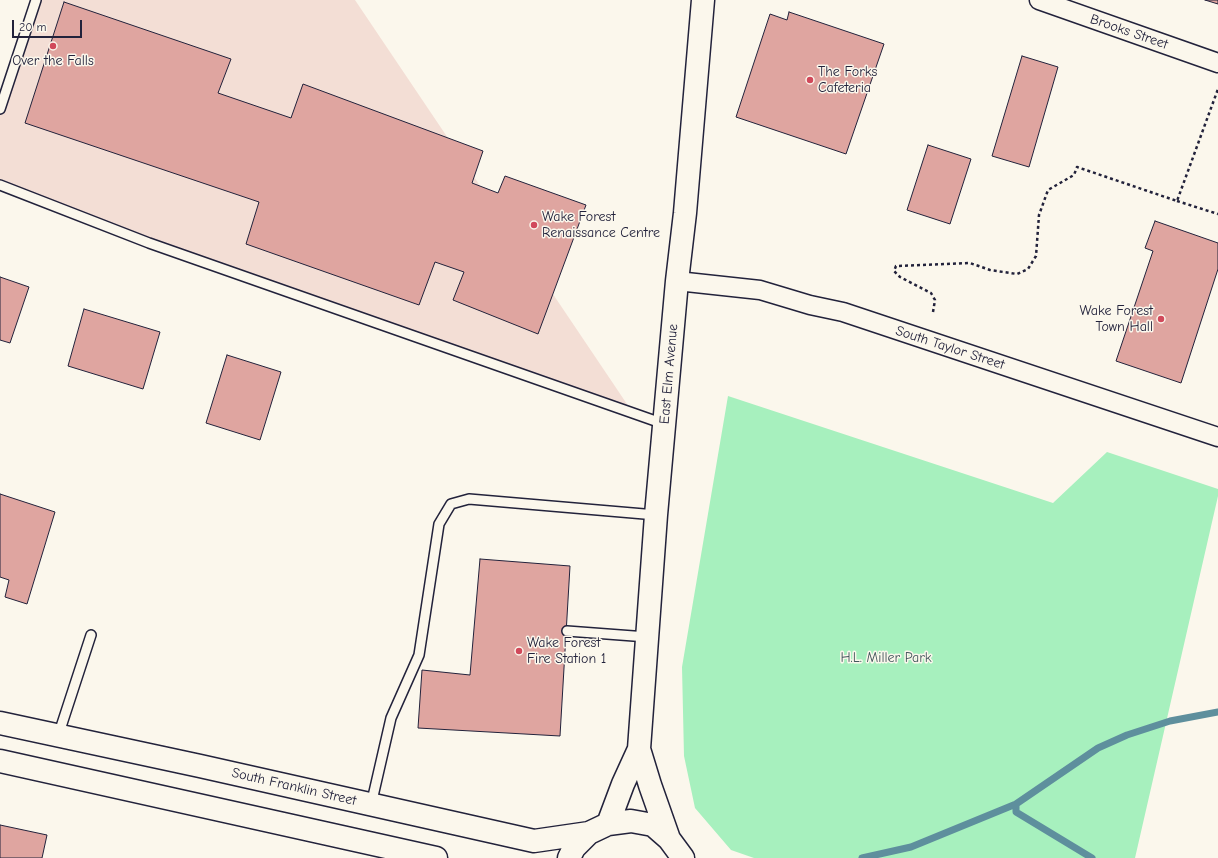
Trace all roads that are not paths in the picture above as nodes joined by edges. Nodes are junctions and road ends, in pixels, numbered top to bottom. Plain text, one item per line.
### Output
1 (36, 0) edge
2 (703, 0) edge
3 (1040, 0) edge
4 (1218, 63) edge
5 (0, 108) edge
6 (0, 185) edge
7 (677, 281) junction
8 (664, 424) junction
9 (1218, 437) edge
10 (656, 515) junction
11 (567, 631) dead end
12 (91, 635) dead end
13 (647, 637) junction
14 (0, 723) edge
15 (58, 736) junction
16 (640, 749) junction
17 (0, 761) edge
18 (371, 805) junction
19 (608, 824) junction
20 (589, 833) junction
21 (669, 838) junction
22 (436, 858) edge
23 (569, 858) edge
24 (684, 858) edge

1 - 5 lane
2 - 7 street, East Elm Avenue
3 - 4 street, Brooks Street
6 - 8 lane
7 - 8 street, East Elm Avenue
7 - 9 street, South Taylor Street
8 - 10 street, East Elm Avenue
10 - 13 street, East Elm Avenue
10 - 18 lane
11 - 13 lane
12 - 15 lane
13 - 16 street, East Elm Avenue
14 - 15 street, South Franklin Street
15 - 18 street, South Franklin Street
16 - 19 street, East Elm Avenue
16 - 21 street, East Elm Avenue
17 - 22 street
18 - 20 street, South Franklin Street
19 - 20 street
19 - 21 street
20 - 23 street
21 - 24 street

